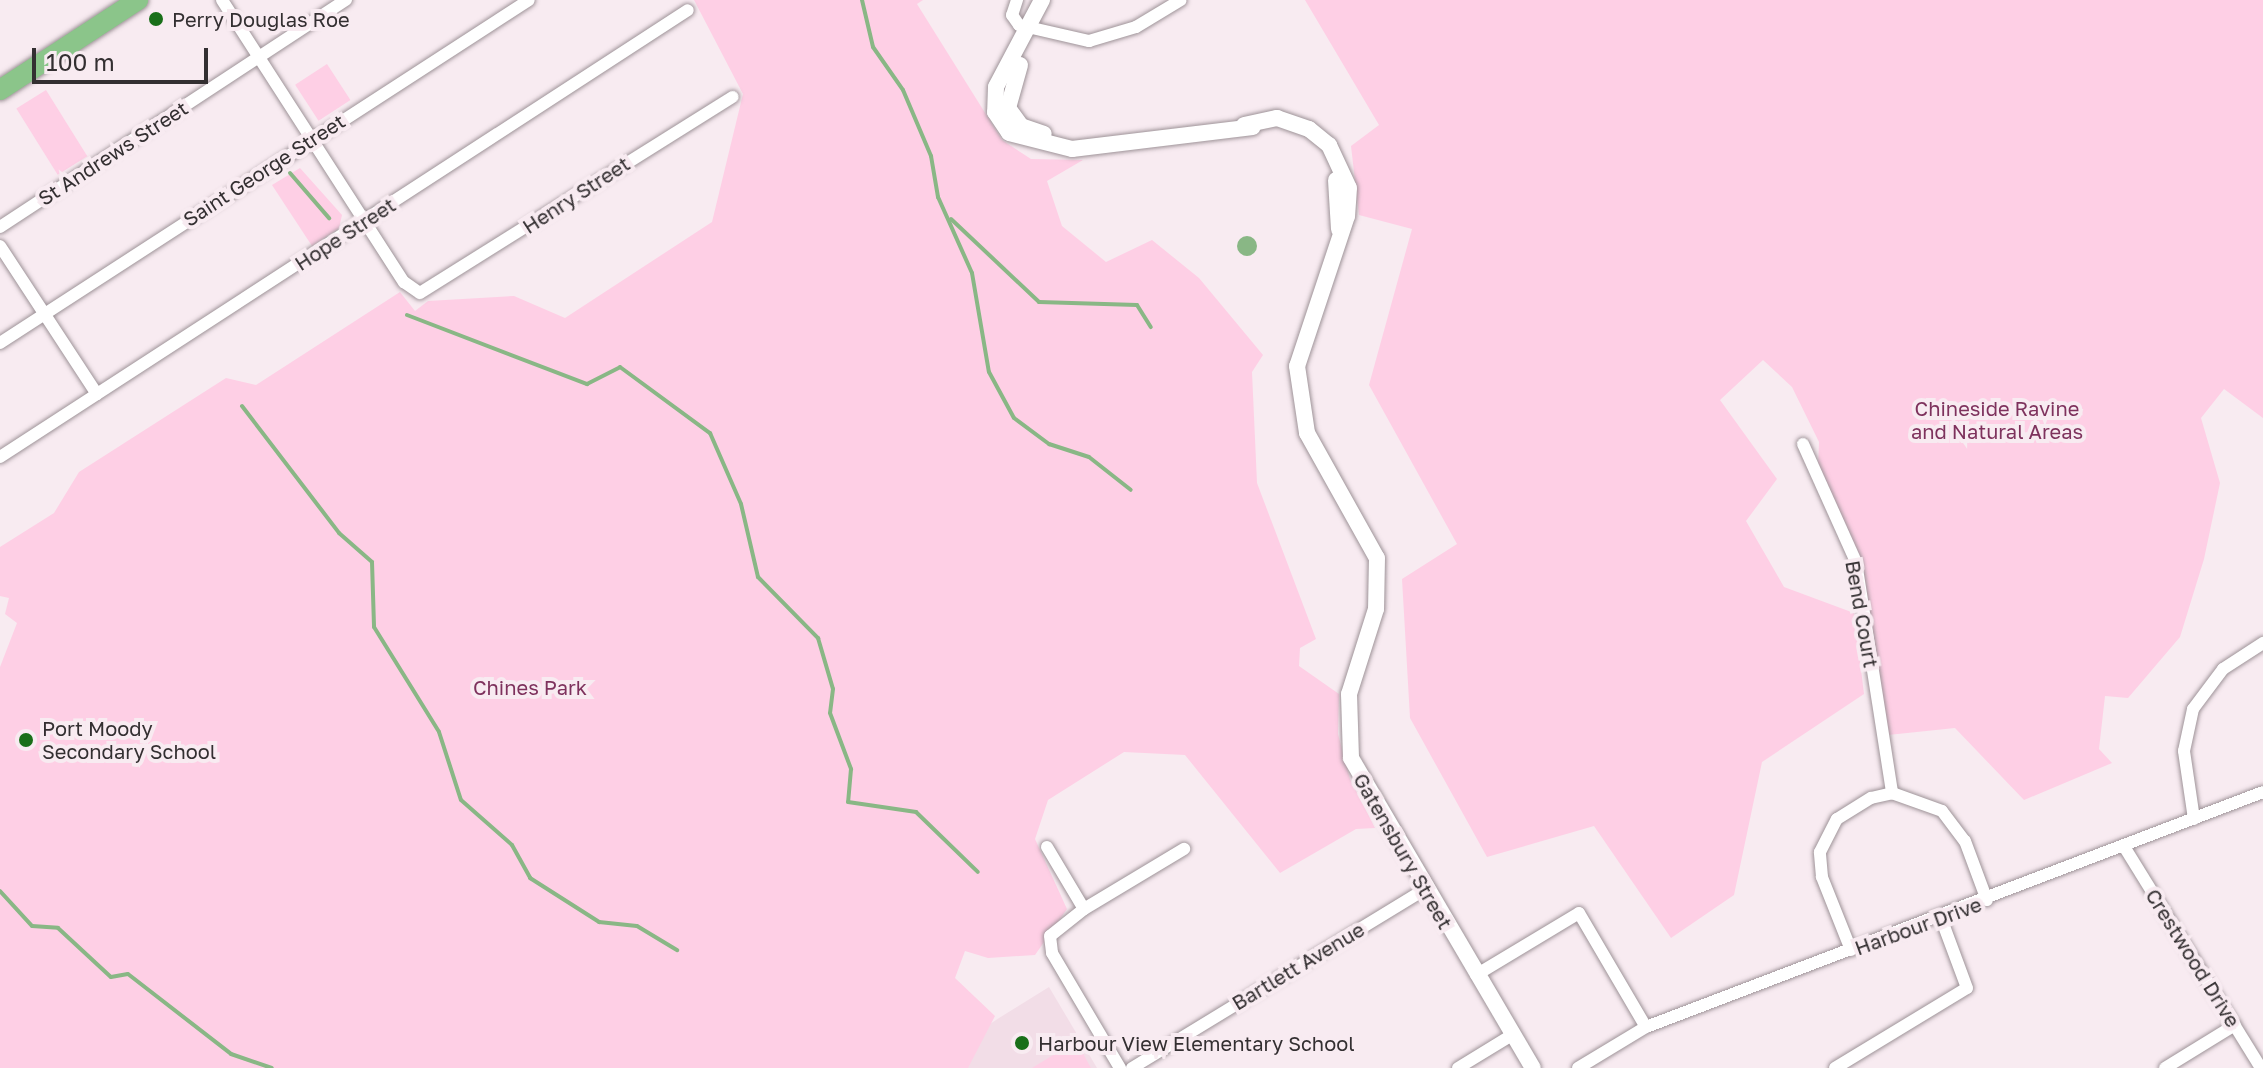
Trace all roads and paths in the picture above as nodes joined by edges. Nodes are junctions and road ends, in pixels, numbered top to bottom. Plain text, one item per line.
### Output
1 (138, 0) edge
2 (222, 0) edge
3 (346, 0) edge
4 (529, 0) edge
5 (1017, 0) edge
6 (1042, 0) edge
7 (1054, 0) edge
8 (1181, 0) edge
9 (688, 10) dead end
10 (1033, 29) junction
11 (258, 57) junction
12 (0, 90) edge
13 (733, 97) dead end
14 (310, 139) junction
15 (364, 222) junction
16 (0, 227) edge
17 (0, 246) edge
18 (45, 314) junction
19 (0, 343) edge
20 (97, 394) junction
21 (1803, 444) dead end
22 (0, 457) edge
23 (2263, 643) edge
24 (2263, 792) edge
25 (1892, 793) junction
26 (2194, 819) junction
27 (1047, 847) dead end
28 (2125, 848) junction
29 (1184, 849) dead end
30 (1424, 890) junction
31 (1987, 900) junction
32 (1084, 909) junction
33 (1941, 918) junction
34 (1851, 950) junction
35 (1476, 975) junction
36 (2235, 1025) junction
37 (1646, 1027) junction
38 (1512, 1035) junction
39 (1120, 1068) edge
40 (1132, 1068) edge
41 (1458, 1068) edge
42 (1533, 1068) edge
43 (1578, 1068) edge
44 (1835, 1068) edge
45 (2165, 1068) edge
46 (2261, 1068) edge

1 - 12 main road
2 - 11 street
3 - 11 street, St Andrews Street
4 - 14 street, Saint George Street
5 - 10 street
6 - 10 street
7 - 10 street
8 - 10 street
9 - 15 street, Hope Street
10 - 30 street, Gatensbury Street
11 - 14 street
11 - 16 street, St Andrews Street
13 - 15 street, Henry Street
14 - 15 street
14 - 18 street, Saint George Street
15 - 20 street, Hope Street
17 - 18 street
18 - 19 street, Saint George Street
18 - 20 street
20 - 22 street, Hope Street
21 - 25 street, Bend Court
23 - 26 street
24 - 26 street, Harbour Drive
25 - 31 street
25 - 34 street
26 - 28 street, Harbour Drive
27 - 32 street
28 - 31 street, Harbour Drive
28 - 36 street, Crestwood Drive
29 - 32 street
30 - 35 street, Gatensbury Street
30 - 40 street, Bartlett Avenue
31 - 33 street, Harbour Drive
32 - 39 street
33 - 34 street, Harbour Drive
33 - 44 street
34 - 37 street, Harbour Drive
35 - 37 street
35 - 38 street, Gatensbury Street
36 - 45 street
36 - 46 street, Crestwood Drive
37 - 43 street, Harbour Drive
38 - 41 street
38 - 42 street, Gatensbury Street

